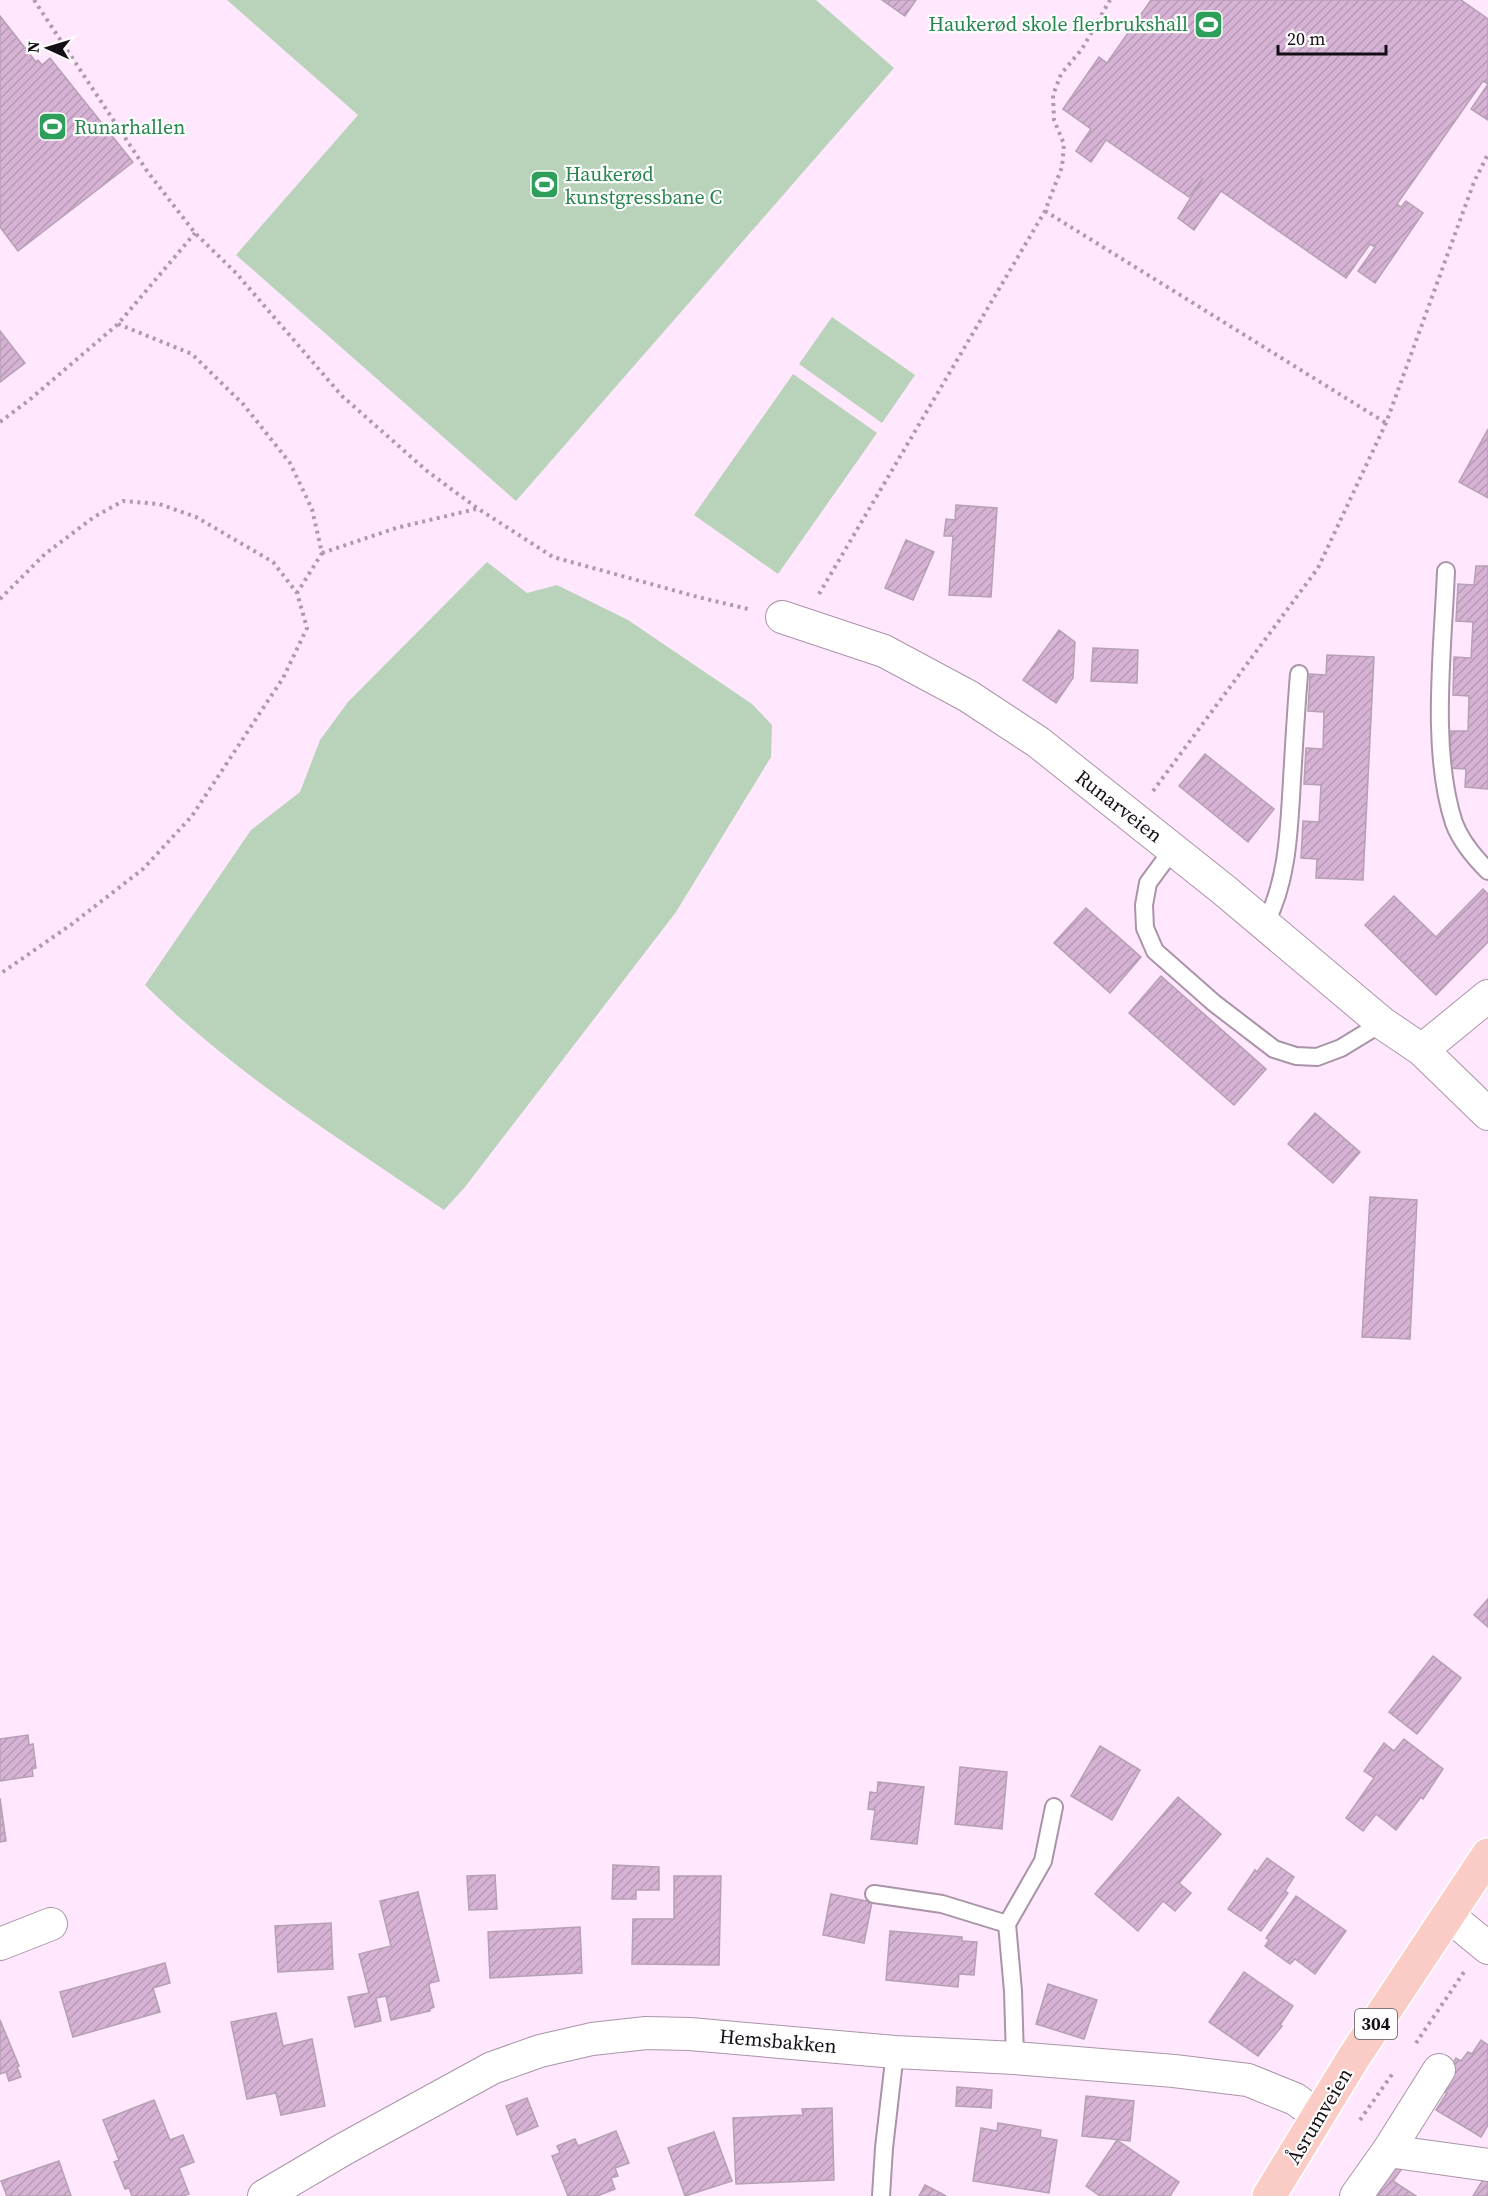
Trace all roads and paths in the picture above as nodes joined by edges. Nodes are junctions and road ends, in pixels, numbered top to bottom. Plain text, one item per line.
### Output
1 (34, 0) edge
2 (1110, 0) edge
3 (1488, 154) edge
4 (1045, 211) junction
5 (195, 233) junction
6 (118, 324) junction
7 (0, 422) edge
8 (1386, 423) junction
9 (477, 508) junction
10 (322, 553) junction
11 (1446, 571) dead end
12 (297, 593) junction
13 (0, 599) edge
14 (792, 620) junction
15 (1299, 674) dead end
16 (1133, 818) junction
17 (1173, 849) junction
18 (1488, 872) edge
19 (1265, 924) junction
20 (0, 974) edge
21 (1488, 996) edge
22 (1383, 1023) junction
23 (1422, 1050) junction
24 (1488, 1114) edge
25 (1054, 1807) dead end
26 (1488, 1855) edge
27 (874, 1894) dead end
28 (1448, 1915) junction
29 (51, 1924) dead end
30 (1007, 1924) junction
31 (0, 1944) edge
32 (1485, 1946) edge
33 (1413, 2047) dead end
34 (895, 2052) junction
35 (1015, 2058) junction
36 (1395, 2070) dead end
37 (1439, 2070) dead end
38 (1319, 2116) junction
39 (1358, 2122) dead end
40 (1388, 2151) junction
41 (1488, 2164) edge
42 (264, 2196) edge
43 (881, 2196) edge
44 (1269, 2196) edge
45 (1356, 2196) edge

1 - 5 path
2 - 4 path
3 - 8 path
4 - 8 path
4 - 14 path
5 - 6 path
5 - 9 path
6 - 7 path
6 - 10 path
8 - 16 path
9 - 10 path
9 - 14 path
10 - 12 path
11 - 18 lane
12 - 13 path
12 - 20 path
14 - 16 street, Runarveien
15 - 19 lane
16 - 17 street, Runarveien
17 - 19 street, Runarveien
17 - 22 lane
19 - 22 street, Runarveien
21 - 23 street
22 - 23 street, Runarveien
23 - 24 street, Runarveien
25 - 30 lane
26 - 28 main road, Åsrumveien / 304
27 - 30 lane
28 - 32 street
28 - 38 main road, Åsrumveien / 304
29 - 31 street
30 - 35 lane
32 - 33 path
34 - 35 street, Hemsbakken
34 - 42 street, Hemsbakken
34 - 43 lane
35 - 38 street, Hemsbakken
36 - 39 path
37 - 40 street
38 - 44 main road, Åsrumveien / 304
40 - 41 street
40 - 45 street

